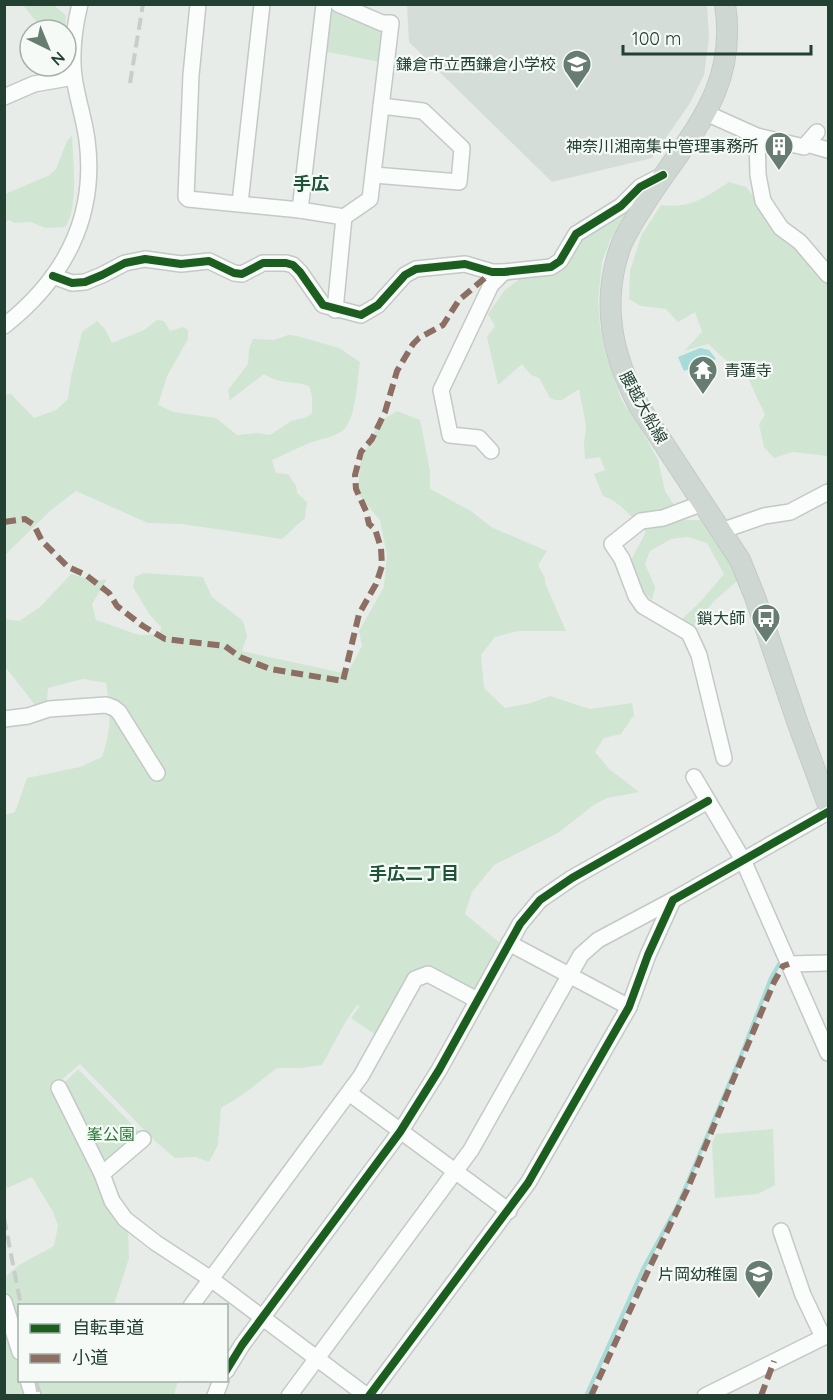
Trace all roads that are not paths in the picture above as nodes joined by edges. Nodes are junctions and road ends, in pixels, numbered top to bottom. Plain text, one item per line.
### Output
1 (198, 4) edge
2 (262, 4) edge
3 (324, 4) edge
4 (338, 4) edge
5 (725, 4) edge
6 (68, 78) edge
7 (74, 78) edge
8 (4, 97) edge
9 (381, 106) junction
10 (706, 113) junction
11 (757, 136) junction
12 (828, 150) edge
13 (374, 175) junction
14 (663, 176) junction
15 (240, 203) junction
16 (300, 210) junction
17 (344, 217) junction
18 (504, 272) junction
19 (828, 275) edge
20 (53, 276) junction
21 (334, 310) junction
22 (4, 326) edge
23 (491, 451) dead end
24 (828, 492) edge
25 (703, 503) junction
26 (721, 531) junction
27 (4, 719) edge
28 (724, 758) dead end
29 (157, 773) dead end
30 (694, 777) dead end
31 (708, 801) junction
32 (828, 804) edge
33 (828, 812) edge
34 (743, 860) junction
35 (673, 900) junction
36 (509, 943) junction
37 (828, 963) edge
38 (789, 964) junction
39 (569, 976) junction
40 (477, 1000) junction
41 (629, 1007) junction
42 (828, 1053) edge
43 (59, 1088) dead end
44 (349, 1093) junction
45 (400, 1132) junction
46 (143, 1139) dead end
47 (454, 1172) junction
48 (102, 1174) junction
49 (509, 1211) junction
50 (781, 1231) dead end
51 (211, 1279) junction
52 (4, 1302) edge
53 (192, 1304) edge
54 (263, 1318) junction
55 (826, 1336) edge
56 (18, 1346) edge
57 (315, 1358) junction
58 (228, 1368) edge
59 (289, 1395) edge
60 (368, 1395) edge
61 (705, 1395) edge

1 - 15 street
2 - 15 street
3 - 16 street
4 - 9 street
5 - 10 main road, 腰越大船線
6 - 8 street
7 - 20 street
9 - 13 street
9 - 13 street
10 - 11 street
10 - 14 main road, 腰越大船線
11 - 12 street
11 - 19 street
13 - 17 street
14 - 18 street
14 - 25 main road, 腰越大船線
15 - 16 street
16 - 17 street
17 - 21 street
18 - 21 street
18 - 23 street
20 - 21 street
20 - 22 street
24 - 26 street
25 - 26 main road, 腰越大船線
25 - 28 street
26 - 32 main road, 腰越大船線
27 - 29 street
30 - 31 street
31 - 34 street
31 - 36 street
33 - 34 street
34 - 35 street
34 - 38 street
35 - 39 street
35 - 41 street
36 - 39 street
36 - 40 street
37 - 38 street
38 - 42 street
39 - 41 street
39 - 47 street
40 - 44 street
40 - 45 street
41 - 49 street
43 - 48 street
44 - 45 street
44 - 51 street
45 - 47 street
45 - 54 street
46 - 48 street
47 - 49 street
47 - 57 street
48 - 51 street
49 - 60 street
50 - 55 street
51 - 53 street
51 - 54 street
52 - 56 street
54 - 57 street
54 - 58 street
55 - 61 street
57 - 59 street
57 - 60 street

